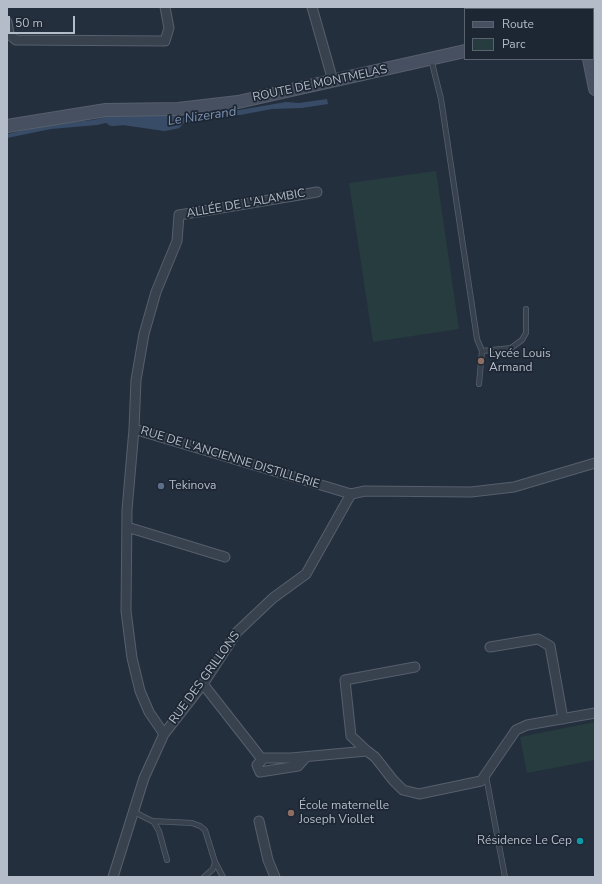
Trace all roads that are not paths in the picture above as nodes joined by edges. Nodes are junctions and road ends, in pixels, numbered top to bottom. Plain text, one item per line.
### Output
1 (165, 7) edge
2 (312, 7) edge
3 (7, 22) edge
4 (464, 51) edge
5 (431, 59) junction
6 (589, 60) edge
7 (333, 81) junction
8 (595, 89) edge
9 (7, 126) edge
10 (317, 192) dead end
11 (526, 309) dead end
12 (482, 351) junction
13 (478, 384) dead end
14 (134, 429) junction
15 (595, 463) edge
16 (351, 494) junction
17 (127, 528) junction
18 (225, 557) dead end
19 (490, 647) dead end
20 (415, 667) dead end
21 (203, 684) junction
22 (595, 713) edge
23 (562, 719) junction
24 (164, 734) junction
25 (367, 752) junction
26 (306, 757) junction
27 (263, 759) junction
28 (486, 774) junction
29 (134, 812) junction
30 (154, 821) junction
31 (259, 821) dead end
32 (167, 860) dead end
33 (215, 862) junction
34 (113, 877) edge
35 (204, 877) edge
36 (223, 877) edge
37 (275, 877) edge
38 (506, 877) edge

1 - 3 street
2 - 7 street
4 - 5 street, ROUTE DE MONTMELAS
5 - 7 street, ROUTE DE MONTMELAS
5 - 12 lane
6 - 8 street
7 - 9 street, ROUTE DE MONTMELAS
10 - 14 street, ALLÉE DE L'ALAMBIC
11 - 12 lane
12 - 13 lane
14 - 16 street, RUE DE L'ANCIENNE DISTILLERIE
14 - 17 street, RUE DE L'ANCIENNE DISTILLERIE
15 - 16 street
16 - 21 street, RUE DES GRILLONS
17 - 18 street
17 - 24 street, RUE DE L'ANCIENNE DISTILLERIE
19 - 23 street
20 - 25 street
21 - 24 street, RUE DES GRILLONS
21 - 27 street
22 - 23 street
23 - 28 street
24 - 29 street, RUE DES GRILLONS
25 - 26 street
25 - 28 street
26 - 27 street
26 - 27 street
28 - 38 lane
29 - 30 lane
29 - 34 street, RUE DES GRILLONS
30 - 32 lane
30 - 33 lane
31 - 37 street
33 - 35 lane
33 - 36 lane

